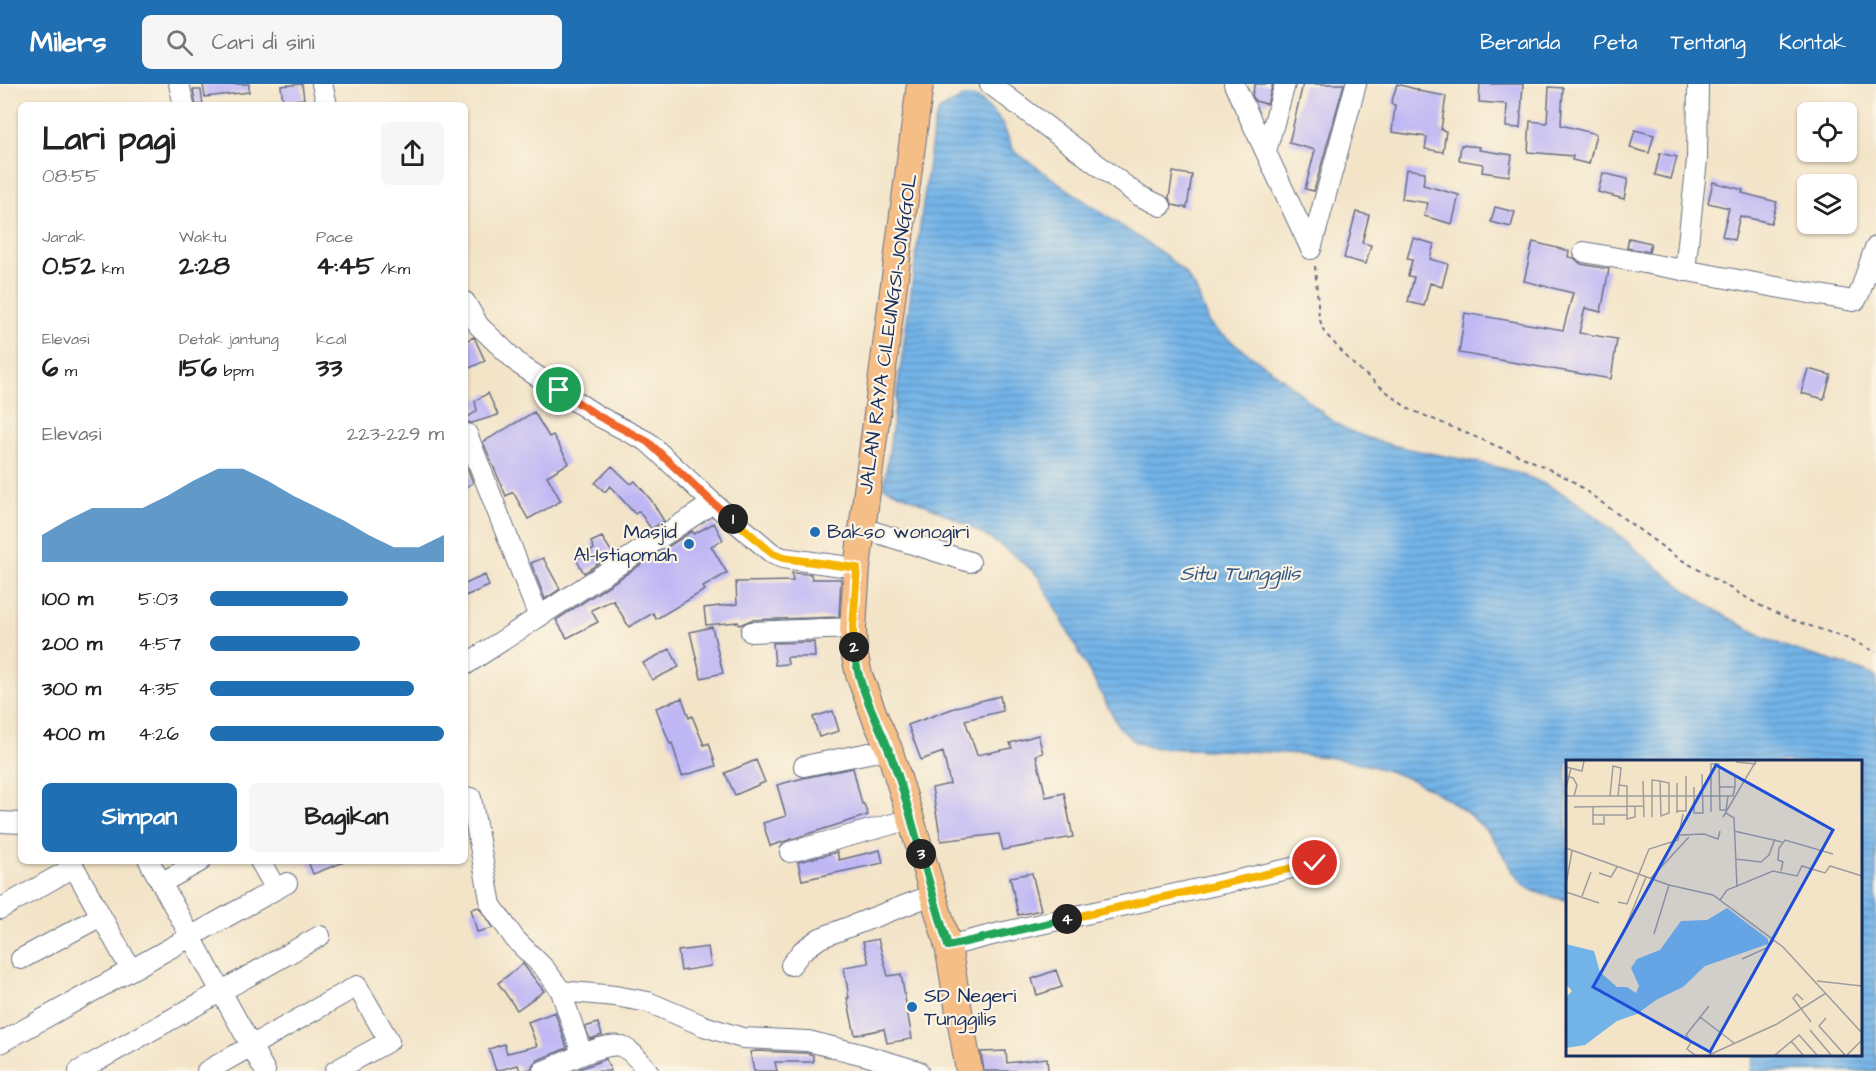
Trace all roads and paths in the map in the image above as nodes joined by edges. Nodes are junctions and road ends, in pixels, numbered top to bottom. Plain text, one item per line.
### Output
1 (179, 84) edge
2 (322, 84) edge
3 (920, 84) edge
4 (990, 84) edge
5 (1234, 84) edge
6 (1285, 84) edge
7 (1356, 84) edge
8 (1698, 84) edge
9 (183, 102) edge
10 (326, 102) edge
11 (1266, 150) junction
12 (1161, 206) dead end
13 (1876, 247) edge
14 (1311, 249) junction
15 (1584, 252) dead end
16 (1685, 271) junction
17 (468, 308) edge
18 (468, 438) edge
19 (713, 503) junction
20 (862, 528) junction
21 (970, 562) dead end
22 (857, 568) junction
23 (539, 617) junction
24 (853, 628) junction
25 (751, 632) dead end
26 (1876, 652) edge
27 (468, 663) edge
28 (889, 749) junction
29 (804, 766) dead end
30 (468, 798) edge
31 (912, 819) junction
32 (0, 822) edge
33 (18, 823) edge
34 (790, 852) dead end
35 (1315, 863) dead end
36 (80, 864) edge
37 (151, 864) edge
38 (196, 864) edge
39 (263, 864) edge
40 (161, 883) junction
41 (932, 895) junction
42 (0, 909) edge
43 (101, 916) junction
44 (320, 936) dead end
45 (191, 937) junction
46 (948, 946) junction
47 (21, 959) dead end
48 (790, 965) dead end
49 (131, 970) junction
50 (561, 991) junction
51 (221, 992) junction
52 (0, 1043) edge
53 (251, 1046) junction
54 (582, 1054) junction
55 (79, 1071) edge
56 (207, 1071) edge
57 (265, 1071) edge
58 (335, 1071) edge
59 (543, 1071) edge
60 (648, 1071) edge
61 (918, 1071) edge
62 (969, 1071) edge

1 - 9 street
2 - 10 street
3 - 20 main road, JALAN RAYA CILEUNGSI-JONGGOL
4 - 12 street
5 - 11 street
6 - 11 street
7 - 14 street
8 - 16 street
11 - 14 street
13 - 16 street
14 - 26 path
15 - 16 street
17 - 19 street
18 - 23 street
19 - 22 street
19 - 23 street
20 - 21 street
20 - 22 main road, JALAN RAYA CILEUNGSI-JONGGOL
22 - 24 main road, JALAN RAYA CILEUNGSI-JONGGOL
23 - 27 street
24 - 25 street
24 - 28 main road, JALAN RAYA CILEUNGSI-JONGGOL
28 - 29 street
28 - 31 main road, JALAN RAYA CILEUNGSI-JONGGOL
30 - 50 street
31 - 34 street
31 - 41 main road, JALAN RAYA CILEUNGSI-JONGGOL
32 - 33 street
35 - 46 street
36 - 42 street
36 - 43 street
37 - 40 street
38 - 40 street
39 - 45 street
40 - 45 street
41 - 46 main road, JALAN RAYA CILEUNGSI-JONGGOL
41 - 48 street
43 - 47 street
43 - 49 street
44 - 51 street
45 - 49 street
45 - 51 street
46 - 62 main road, JALAN RAYA CILEUNGSI-JONGGOL
49 - 52 street
50 - 54 street
50 - 61 street
51 - 53 street
51 - 55 street
53 - 56 street
53 - 57 street
53 - 58 street
54 - 59 street
54 - 60 street

